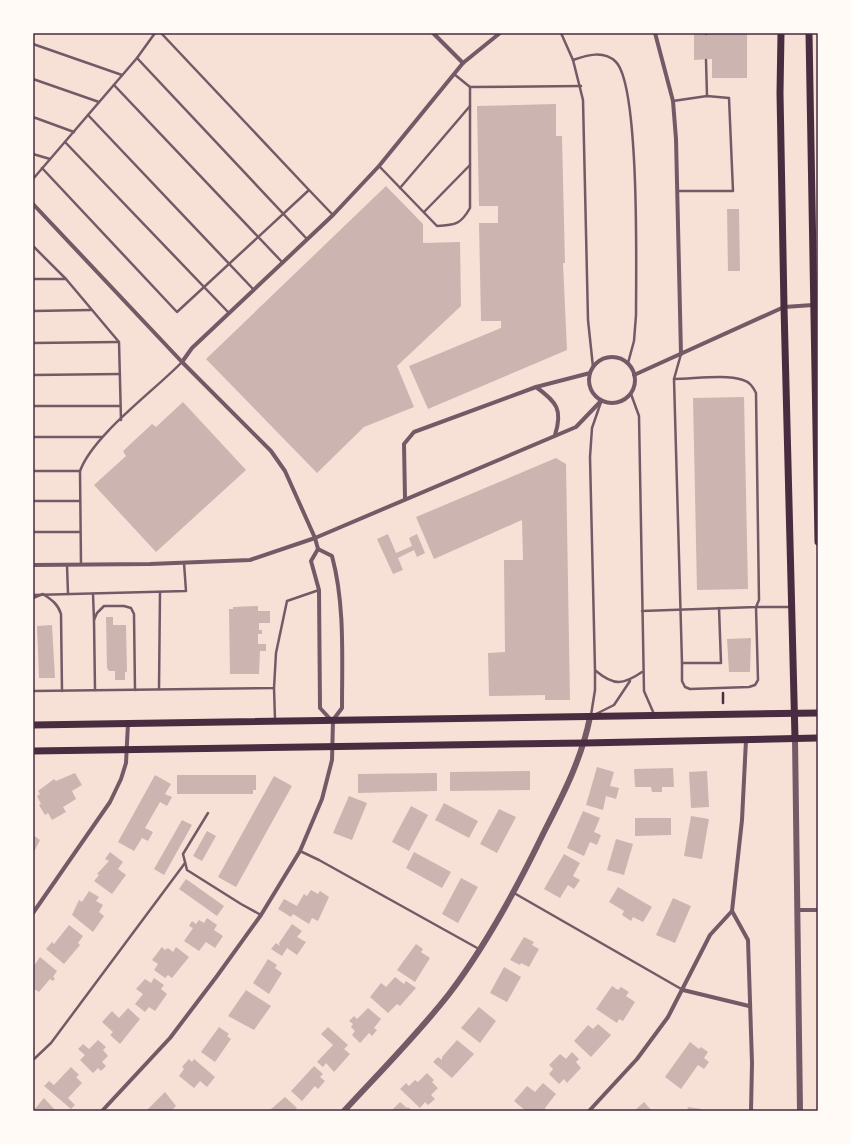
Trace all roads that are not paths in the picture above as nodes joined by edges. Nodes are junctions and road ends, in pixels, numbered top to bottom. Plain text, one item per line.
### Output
1 (155, 33) edge
2 (161, 33) edge
3 (433, 33) edge
4 (500, 33) edge
5 (561, 33) edge
6 (655, 33) edge
7 (781, 33) edge
8 (809, 33) edge
9 (33, 44) edge
10 (137, 58) junction
11 (573, 60) junction
12 (706, 60) dead end
13 (463, 63) junction
14 (453, 74) junction
15 (122, 75) junction
16 (33, 79) edge
17 (114, 85) junction
18 (580, 86) junction
19 (470, 87) junction
20 (707, 96) junction
21 (673, 101) junction
22 (99, 102) junction
23 (470, 106) junction
24 (88, 115) junction
25 (33, 117) edge
26 (74, 132) junction
27 (65, 142) junction
28 (33, 154) edge
29 (50, 159) junction
30 (470, 165) junction
31 (379, 166) junction
32 (42, 168) junction
33 (33, 179) edge
34 (400, 188) junction
35 (309, 190) junction
36 (678, 191) junction
37 (33, 204) edge
38 (424, 212) junction
39 (283, 214) junction
40 (333, 215) junction
41 (259, 237) junction
42 (308, 240) junction
43 (33, 246) edge
44 (283, 263) junction
45 (230, 264) junction
46 (33, 279) edge
47 (66, 279) junction
48 (204, 287) junction
49 (254, 290) junction
50 (813, 305) junction
51 (784, 307) junction
52 (92, 310) junction
53 (33, 311) edge
54 (229, 314) junction
55 (119, 342) junction
56 (33, 343) edge
57 (681, 354) junction
58 (182, 362) junction
59 (628, 364) junction
60 (593, 367) junction
61 (590, 373) junction
62 (33, 374) edge
63 (120, 374) junction
64 (634, 375) junction
65 (674, 379) junction
66 (536, 387) junction
67 (816, 393) edge
68 (631, 394) junction
69 (601, 401) junction
70 (33, 406) edge
71 (121, 406) junction
72 (121, 420) junction
73 (555, 435) junction
74 (33, 437) edge
75 (102, 437) junction
76 (33, 471) edge
77 (80, 471) junction
78 (818, 490) edge
79 (405, 499) junction
80 (80, 500) junction
81 (33, 501) edge
82 (33, 532) edge
83 (80, 532) junction
84 (315, 538) junction
85 (818, 542) edge
86 (318, 549) junction
87 (184, 562) junction
88 (33, 565) edge
89 (67, 565) junction
90 (81, 565) junction
91 (319, 590) junction
92 (160, 592) junction
93 (33, 594) edge
94 (43, 594) junction
95 (68, 594) junction
96 (93, 594) junction
97 (33, 598) edge
98 (756, 607) junction
99 (792, 607) junction
100 (719, 608) junction
101 (680, 609) junction
102 (642, 611) junction
103 (94, 620) junction
104 (682, 663) junction
105 (595, 670) junction
106 (643, 672) junction
107 (630, 681) junction
108 (274, 688) junction
109 (159, 689) junction
110 (95, 690) junction
111 (135, 690) junction
112 (33, 691) edge
113 (62, 691) junction
114 (818, 713) edge
115 (794, 714) junction
116 (654, 715) junction
117 (590, 717) junction
118 (275, 721) junction
119 (333, 721) junction
120 (128, 723) junction
121 (33, 725) edge
122 (795, 738) junction
123 (818, 738) edge
124 (746, 740) junction
125 (585, 743) junction
126 (333, 747) junction
127 (128, 749) junction
128 (33, 751) edge
129 (208, 813) dead end
130 (300, 851) junction
131 (185, 863) junction
132 (514, 893) junction
133 (797, 910) junction
134 (818, 910) edge
135 (732, 911) junction
136 (33, 913) edge
137 (261, 915) junction
138 (479, 949) junction
139 (683, 990) junction
140 (749, 1006) junction
141 (33, 1060) edge
142 (102, 1111) edge
143 (344, 1111) edge
144 (589, 1111) edge
145 (751, 1111) edge
146 (800, 1111) edge

1 - 10 lane
2 - 35 lane
3 - 13 street
4 - 13 street
5 - 11 lane
6 - 21 street
7 - 51 main road
8 - 50 main road
9 - 15 lane
10 - 15 lane
10 - 39 lane
11 - 18 lane
11 - 59 lane
12 - 20 lane
13 - 14 street
14 - 19 lane
14 - 31 street
15 - 17 lane
16 - 22 lane
17 - 22 lane
17 - 41 lane
18 - 19 lane
18 - 60 lane
19 - 23 lane
20 - 21 lane
20 - 36 lane
21 - 36 street
22 - 24 lane
23 - 30 lane
23 - 34 lane
24 - 26 lane
24 - 45 lane
25 - 26 lane
26 - 27 lane
27 - 29 lane
27 - 48 lane
28 - 29 lane
29 - 32 lane
30 - 38 lane
30 - 38 lane
31 - 34 lane
31 - 40 street
32 - 33 lane
32 - 48 lane
34 - 38 lane
35 - 39 lane
35 - 40 lane
36 - 57 street
37 - 58 street
39 - 41 lane
39 - 42 lane
40 - 42 street
41 - 44 lane
41 - 45 lane
42 - 44 street
43 - 47 lane
44 - 49 street
45 - 48 lane
45 - 49 lane
46 - 47 lane
47 - 52 lane
48 - 54 lane
49 - 54 street
50 - 51 street
50 - 67 main road
51 - 57 street
51 - 99 main road
52 - 53 lane
52 - 55 lane
54 - 58 street
55 - 56 lane
55 - 63 lane
57 - 64 street
57 - 65 lane
58 - 72 lane
58 - 84 street
59 - 60 street
59 - 64 street
60 - 61 street
61 - 66 street
61 - 69 street
62 - 63 lane
63 - 71 lane
64 - 68 street
65 - 98 lane
65 - 101 lane
66 - 73 street
66 - 79 street
67 - 78 main road
68 - 69 street
68 - 102 lane
69 - 73 street
69 - 105 lane
70 - 71 lane
71 - 72 lane
72 - 75 lane
73 - 79 street
74 - 75 lane
75 - 77 lane
76 - 77 lane
77 - 80 lane
78 - 85 main road
79 - 84 street
80 - 81 lane
80 - 83 lane
82 - 83 lane
83 - 90 lane
84 - 86 street
84 - 87 street
86 - 91 street
86 - 119 street
87 - 90 street
87 - 92 lane
88 - 89 street
89 - 90 street
89 - 95 lane
91 - 108 lane
91 - 119 street
92 - 96 lane
92 - 109 lane
93 - 94 lane
94 - 95 lane
94 - 97 lane
94 - 113 lane
95 - 96 lane
96 - 103 lane
98 - 99 lane
98 - 100 lane
98 - 104 lane
99 - 115 main road
100 - 101 lane
100 - 104 lane
101 - 102 lane
101 - 104 lane
102 - 106 lane
103 - 110 lane
103 - 111 lane
105 - 107 lane
105 - 117 lane
106 - 107 lane
106 - 116 lane
107 - 117 lane
108 - 109 lane
108 - 118 lane
109 - 111 lane
110 - 111 lane
110 - 113 lane
112 - 113 lane
114 - 115 main road
115 - 116 main road
115 - 122 main road
116 - 117 main road
117 - 119 main road
117 - 125 street
118 - 119 main road
118 - 120 main road
119 - 126 street
120 - 121 main road
120 - 127 street
122 - 123 main road
122 - 124 main road
122 - 133 street
124 - 125 main road
124 - 135 street
125 - 126 main road
125 - 132 street
126 - 127 main road
126 - 130 street
127 - 128 main road
127 - 136 street
129 - 131 lane
130 - 137 street
130 - 138 lane
131 - 137 lane
131 - 141 lane
132 - 138 street
132 - 139 lane
133 - 134 street
133 - 146 street
135 - 139 street
135 - 140 street
137 - 142 street
138 - 143 street
139 - 140 street
139 - 144 street
140 - 145 street

